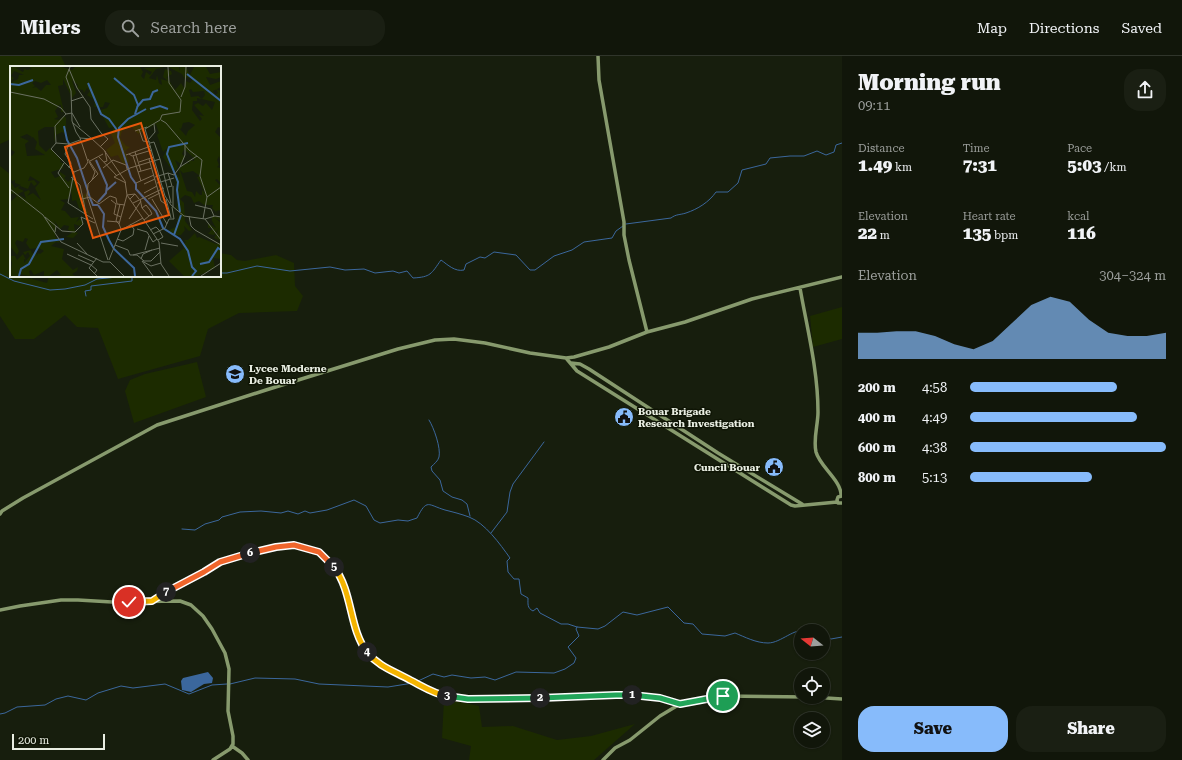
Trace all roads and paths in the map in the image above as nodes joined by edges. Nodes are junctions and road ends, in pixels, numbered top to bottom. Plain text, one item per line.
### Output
1 (598, 56) edge
2 (842, 277) edge
3 (800, 288) junction
4 (647, 332) junction
5 (566, 358) junction
6 (571, 363) junction
7 (614, 386) junction
8 (610, 392) junction
9 (759, 478) junction
10 (756, 483) junction
11 (842, 496) edge
12 (837, 502) junction
13 (842, 503) edge
14 (804, 505) junction
15 (0, 514) edge
16 (152, 601) junction
17 (0, 610) edge
18 (794, 697) edge
19 (830, 698) edge
20 (842, 699) edge
21 (680, 704) junction
22 (232, 746) junction
23 (214, 760) edge
24 (248, 760) edge
25 (603, 760) edge

1 - 4 street
2 - 3 street
3 - 4 street
3 - 11 street
4 - 5 street
5 - 6 street
5 - 15 street
6 - 7 street
6 - 8 street
7 - 8 street
7 - 9 street
8 - 10 street
9 - 10 street
9 - 14 street
10 - 14 street
11 - 12 street
12 - 13 street
12 - 14 street
16 - 17 street
16 - 21 street
16 - 22 street
18 - 21 street
19 - 20 street
21 - 25 street
22 - 23 street
22 - 24 street

